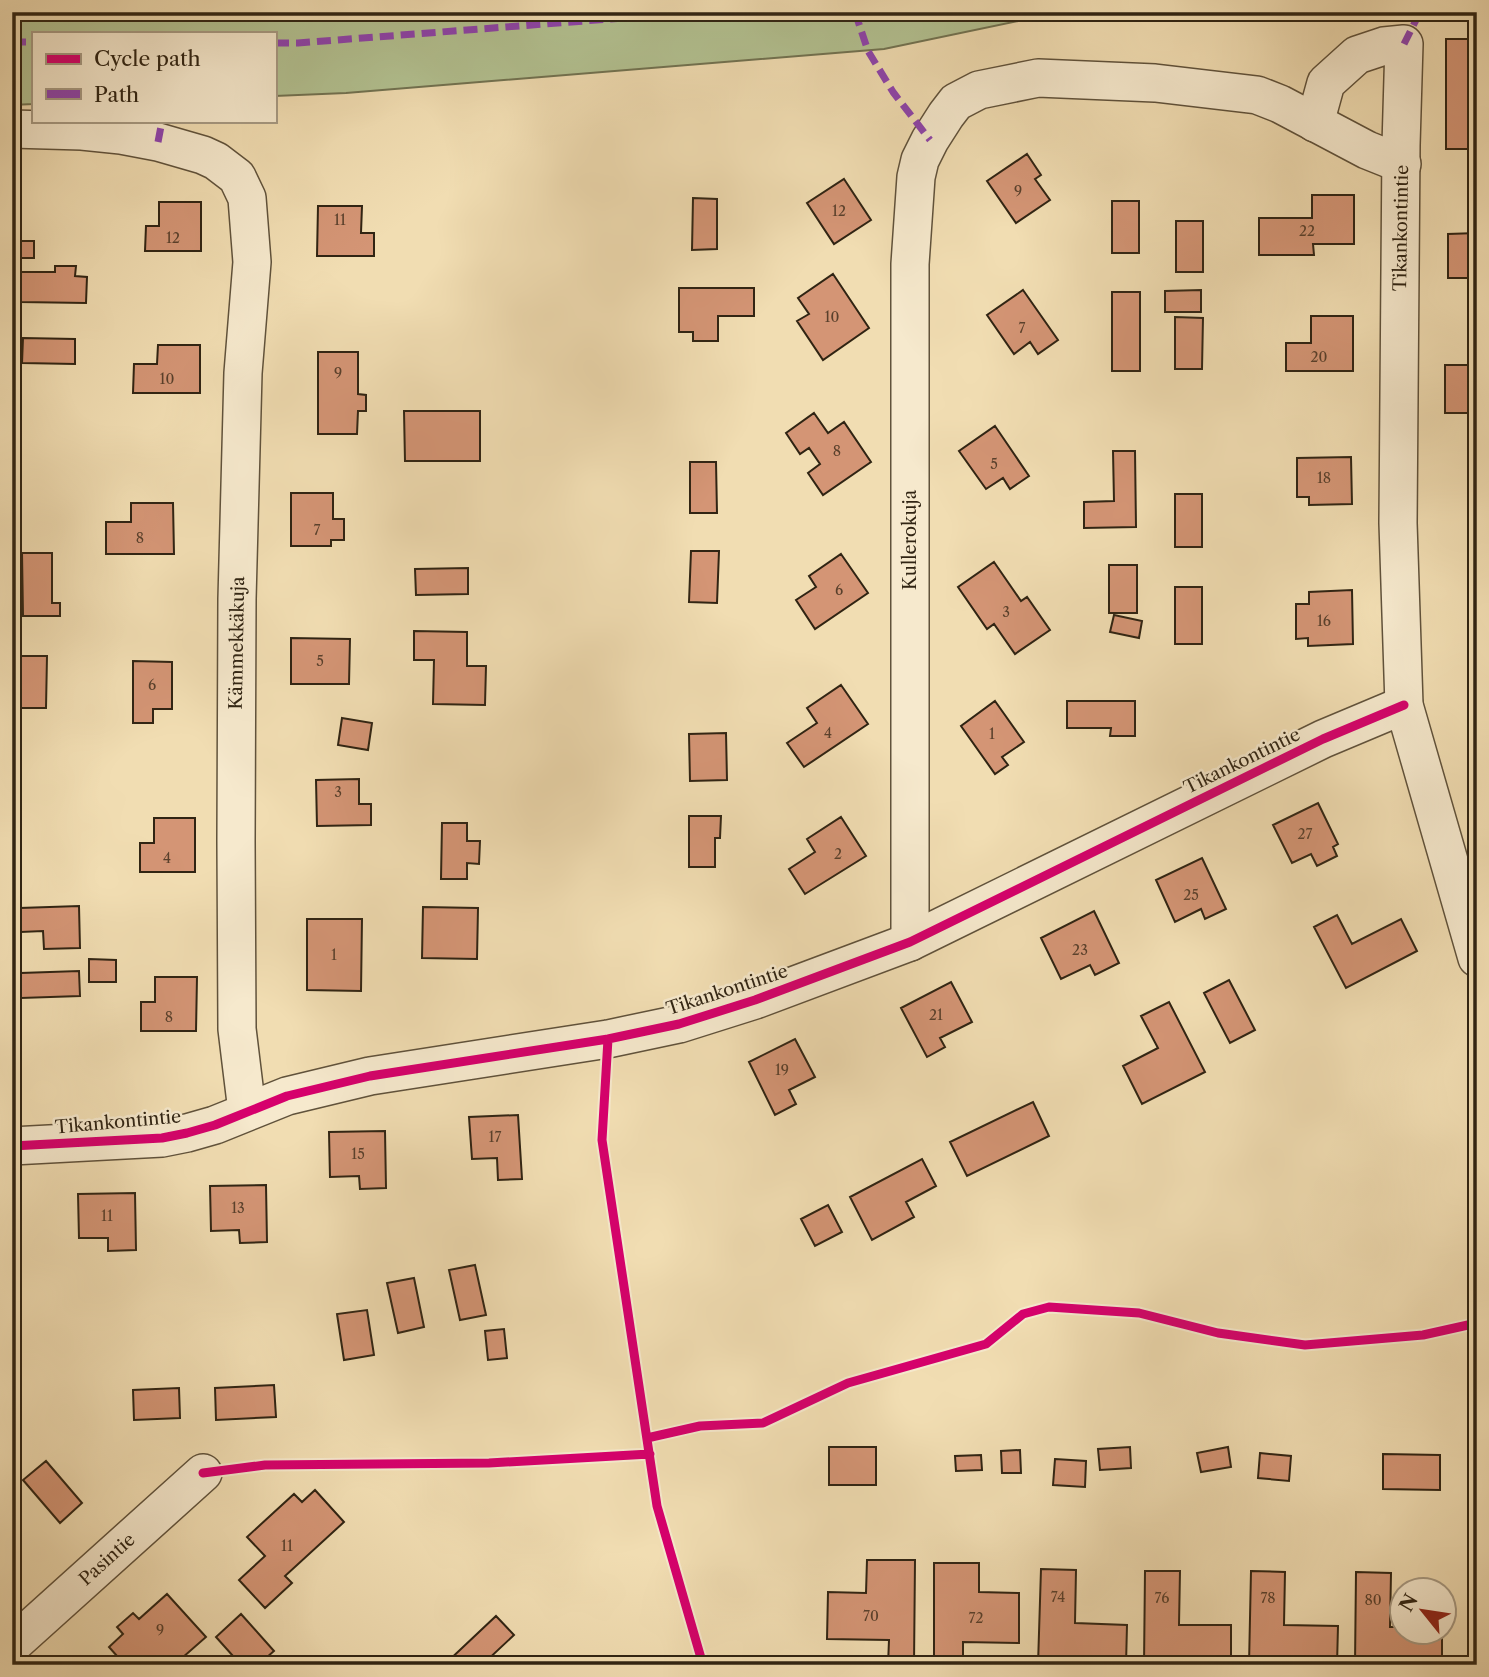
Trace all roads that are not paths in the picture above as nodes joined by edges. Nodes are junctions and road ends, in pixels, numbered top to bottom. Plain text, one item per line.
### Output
1 (1315, 123) junction
2 (12, 129) edge
3 (1402, 164) junction
4 (1404, 705) junction
5 (910, 942) junction
6 (1477, 958) edge
7 (247, 1111) junction
8 (12, 1146) edge
9 (203, 1474) dead end
10 (12, 1645) edge

1 - 3 street, Kullerokuja
1 - 3 street, Tikankontintie
1 - 5 street, Kullerokuja
2 - 7 street, Kämmekkäkuja
3 - 4 street, Tikankontintie
4 - 5 street, Tikankontintie
4 - 6 street, Tikankontintie
5 - 7 street, Tikankontintie
7 - 8 street, Tikankontintie
9 - 10 street, Pasintie

